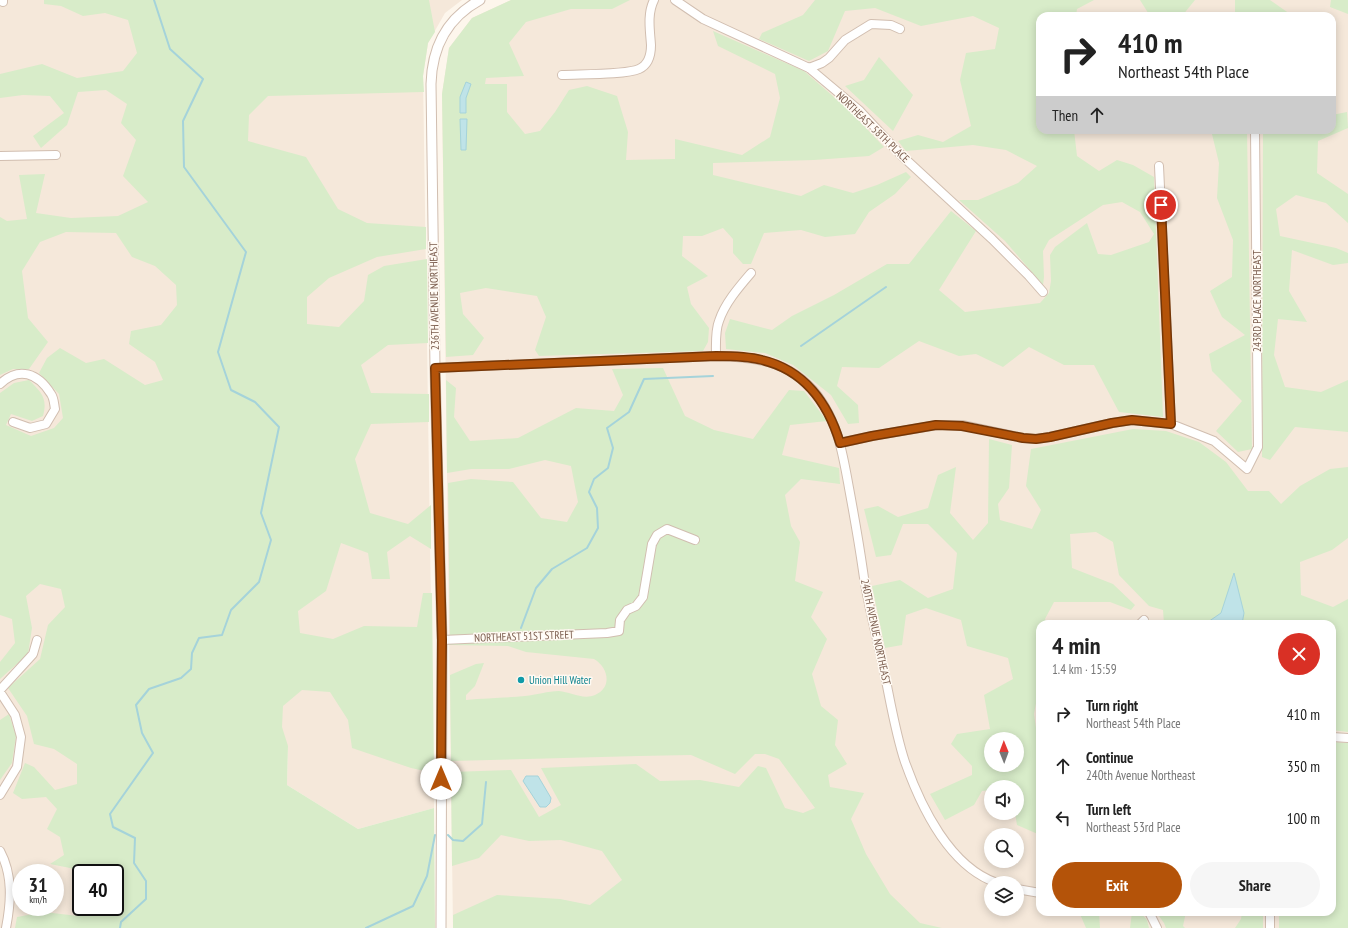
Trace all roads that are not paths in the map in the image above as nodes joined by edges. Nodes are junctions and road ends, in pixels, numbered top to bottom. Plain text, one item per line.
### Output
1 (480, 0) edge
2 (654, 0) edge
3 (675, 0) edge
4 (900, 29) dead end
5 (809, 68) junction
6 (562, 75) dead end
7 (1255, 134) edge
8 (56, 155) dead end
9 (0, 156) edge
10 (1159, 166) dead end
11 (750, 273) dead end
12 (1043, 292) dead end
13 (716, 356) junction
14 (435, 368) junction
15 (0, 384) edge
16 (13, 422) dead end
17 (1171, 424) junction
18 (840, 443) junction
19 (695, 540) dead end
20 (37, 640) dead end
21 (442, 640) junction
22 (0, 691) edge
23 (1336, 736) edge
24 (1348, 738) edge
25 (0, 795) edge
26 (0, 851) edge
27 (984, 877) edge
28 (1024, 890) edge
29 (1036, 892) edge
30 (1151, 916) edge
31 (1270, 916) edge
32 (6, 928) edge
33 (441, 928) edge
34 (1157, 928) edge
35 (1270, 928) edge

1 - 14 street, 236TH AVENUE NORTHEAST
2 - 6 street
3 - 5 street, NORTHEAST 58TH PLACE
4 - 5 street
5 - 12 street, NORTHEAST 58TH PLACE
7 - 17 street, 243RD PLACE NORTHEAST
8 - 9 street
10 - 17 street
11 - 13 street
13 - 14 street, 240TH AVENUE NORTHEAST
13 - 18 street, 240TH AVENUE NORTHEAST
14 - 21 street, 236TH AVENUE NORTHEAST
15 - 16 street
17 - 18 street
18 - 27 street, 240TH AVENUE NORTHEAST
19 - 21 street, NORTHEAST 51ST STREET
20 - 22 street
21 - 33 street, 236TH AVENUE NORTHEAST
22 - 25 street
23 - 24 street
26 - 32 street
28 - 29 street
30 - 34 street
31 - 35 street

